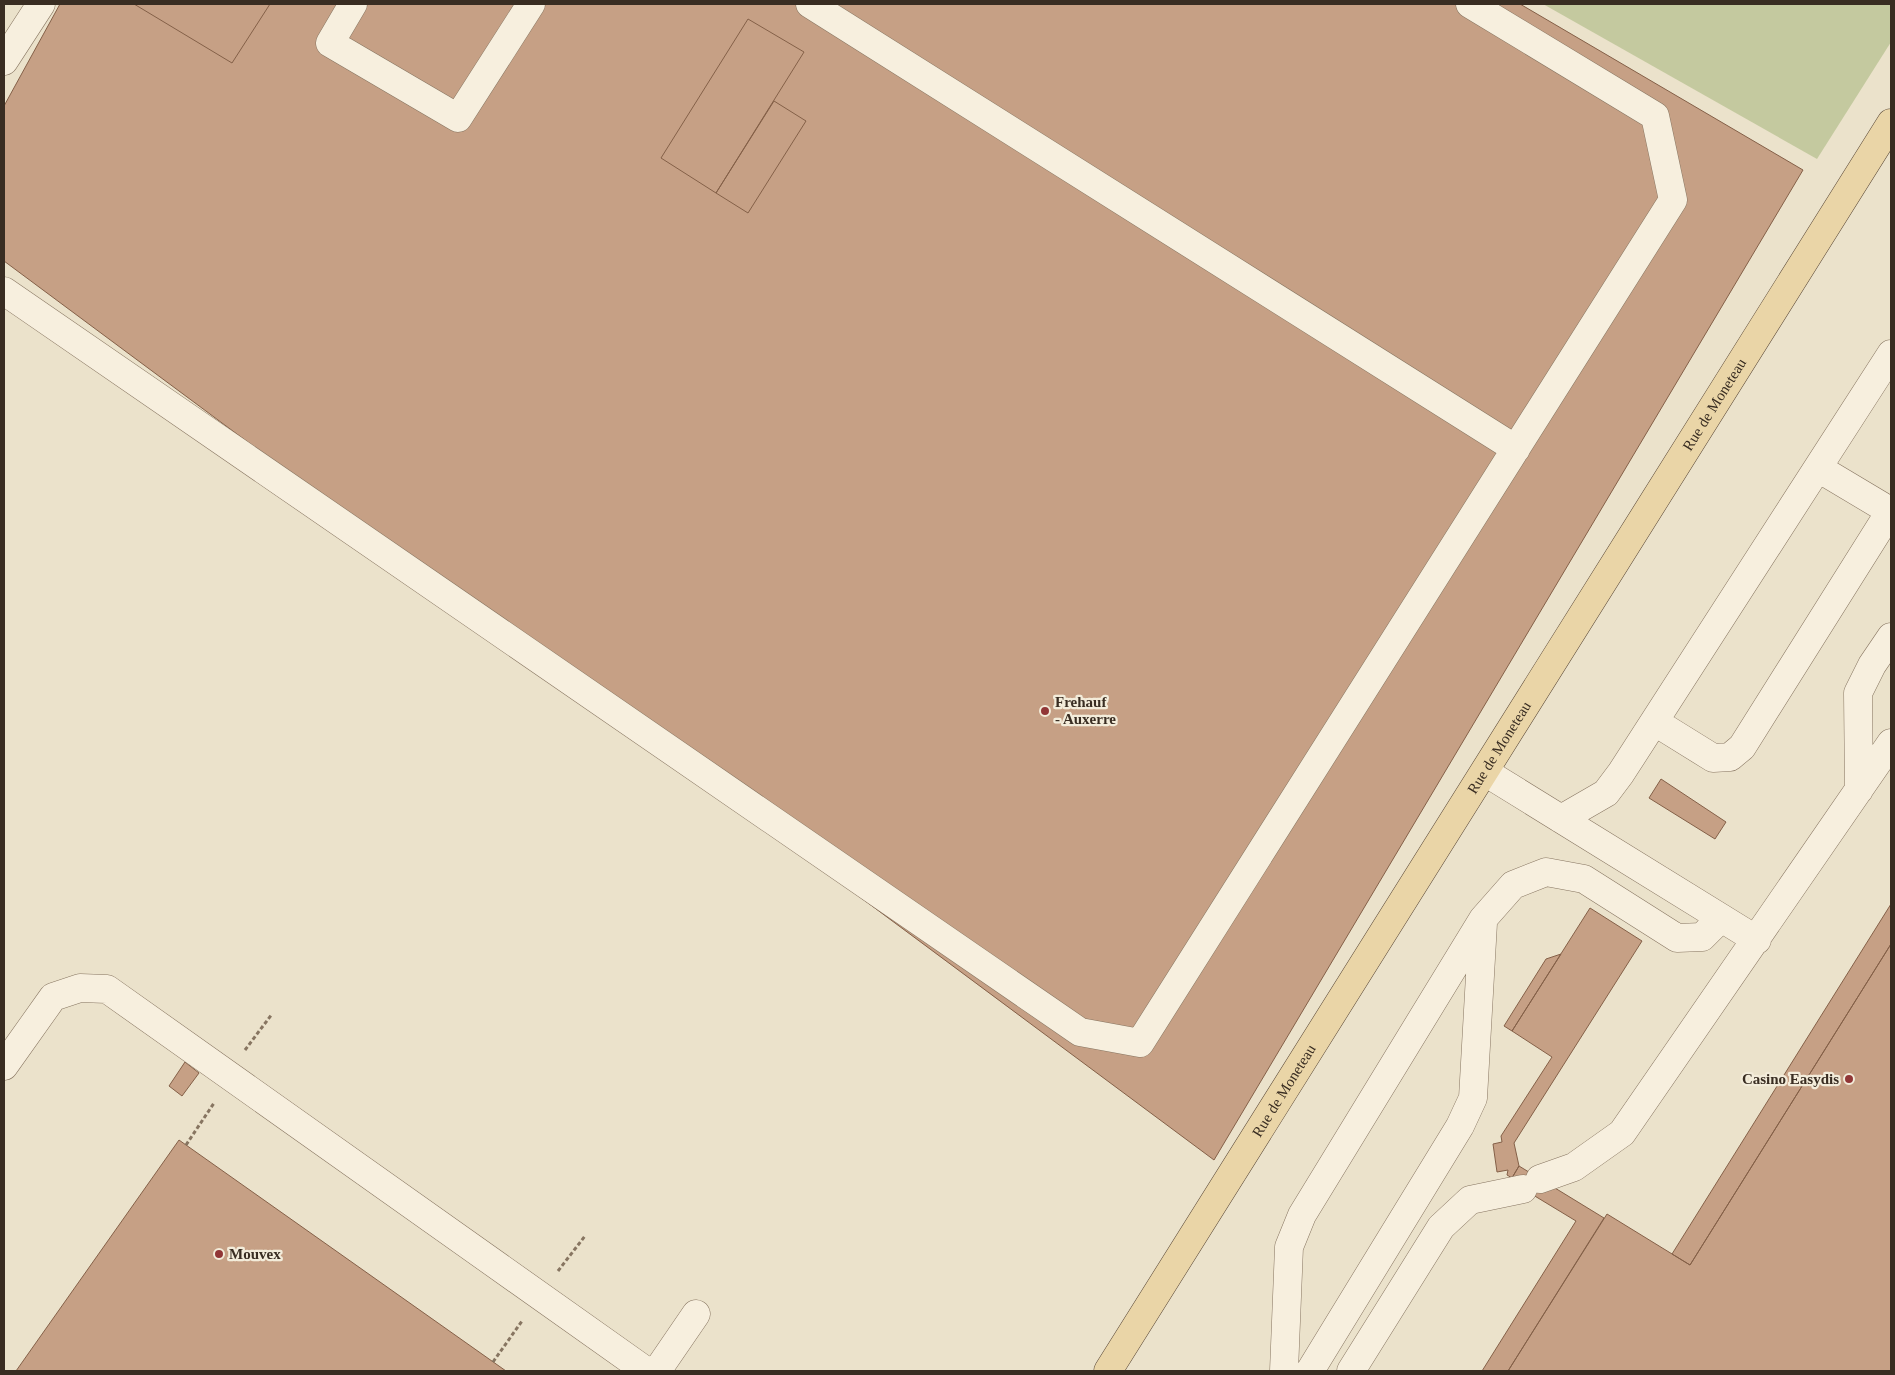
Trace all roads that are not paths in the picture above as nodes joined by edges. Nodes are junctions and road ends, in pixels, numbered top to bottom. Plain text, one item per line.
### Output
1 (41, 4) edge
2 (353, 4) edge
3 (531, 4) edge
4 (810, 4) edge
5 (1470, 4) edge
6 (4, 61) edge
7 (1891, 123) edge
8 (4, 291) edge
9 (1891, 354) edge
10 (1516, 449) junction
11 (1818, 468) junction
12 (1891, 511) edge
13 (1891, 637) edge
14 (1654, 722) junction
15 (1891, 743) edge
16 (1485, 772) junction
17 (1859, 790) junction
18 (1561, 819) junction
19 (1721, 918) junction
20 (1483, 919) junction
21 (1757, 940) junction
22 (4, 1066) edge
23 (696, 1314) dead end
24 (646, 1371) edge
25 (657, 1371) edge
26 (1108, 1371) edge
27 (1284, 1371) edge
28 (1310, 1371) edge
29 (1351, 1371) edge

1 - 6 lane
2 - 3 lane
4 - 10 lane
5 - 10 lane
7 - 16 main road, Rue de Moneteau
8 - 10 lane
9 - 11 lane
11 - 12 lane
11 - 14 lane
12 - 14 lane
13 - 17 lane
14 - 18 lane
15 - 17 lane
16 - 18 lane
16 - 26 main road, Rue de Moneteau
17 - 21 lane
18 - 19 lane
19 - 20 lane
19 - 21 lane
20 - 27 lane
20 - 28 lane
21 - 29 lane
22 - 24 lane
23 - 25 lane

